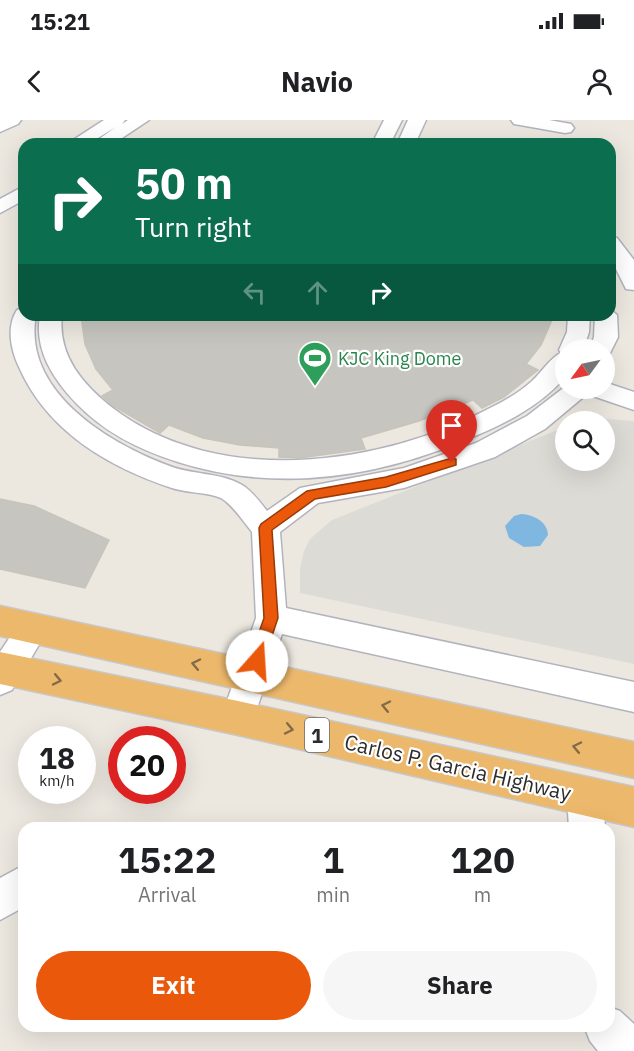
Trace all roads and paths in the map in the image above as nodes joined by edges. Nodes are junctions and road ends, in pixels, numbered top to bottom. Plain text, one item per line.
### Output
1 (12, 120) edge
2 (393, 120) edge
3 (417, 120) edge
4 (520, 120) edge
5 (122, 123) edge
6 (0, 127) edge
7 (564, 131) edge
8 (89, 138) edge
9 (107, 138) edge
10 (384, 138) edge
11 (409, 138) edge
12 (18, 180) edge
13 (0, 191) edge
14 (18, 196) edge
15 (0, 207) edge
16 (616, 250) edge
17 (634, 284) edge
18 (579, 321) edge
19 (606, 321) edge
20 (50, 326) edge
21 (14, 331) edge
22 (575, 339) edge
23 (605, 339) edge
24 (555, 376) edge
25 (615, 395) edge
26 (568, 399) edge
27 (634, 401) edge
28 (234, 480) junction
29 (310, 482) junction
30 (266, 528) junction
31 (271, 618) junction
32 (16, 625) edge
33 (3, 673) edge
34 (252, 676) junction
35 (634, 698) edge
36 (238, 718) junction
37 (634, 760) edge
38 (634, 807) edge
39 (586, 812) edge
40 (18, 888) edge
41 (0, 901) edge
42 (610, 1032) edge
43 (634, 1047) edge

1 - 6 lane
2 - 10 lane
3 - 11 lane
4 - 7 lane
5 - 8 lane
5 - 9 lane
12 - 13 lane
14 - 15 lane
16 - 17 lane
18 - 22 lane
19 - 23 lane
20 - 21 lane
20 - 28 lane
21 - 28 lane
24 - 29 lane
25 - 27 lane
26 - 29 lane
28 - 29 lane
28 - 30 lane
29 - 30 lane
30 - 31 lane
31 - 34 lane
31 - 35 lane
32 - 33 lane
34 -> 32 highway, Carlos P. Garcia Highway / 1
33 -> 36 highway, Carlos P. Garcia Highway / 1
34 - 36 lane
37 -> 34 highway, Carlos P. Garcia Highway / 1
36 -> 39 highway, Carlos P. Garcia Highway / 1
38 - 39 highway, Carlos P. Garcia Highway / 1
40 - 41 lane
42 - 43 lane

